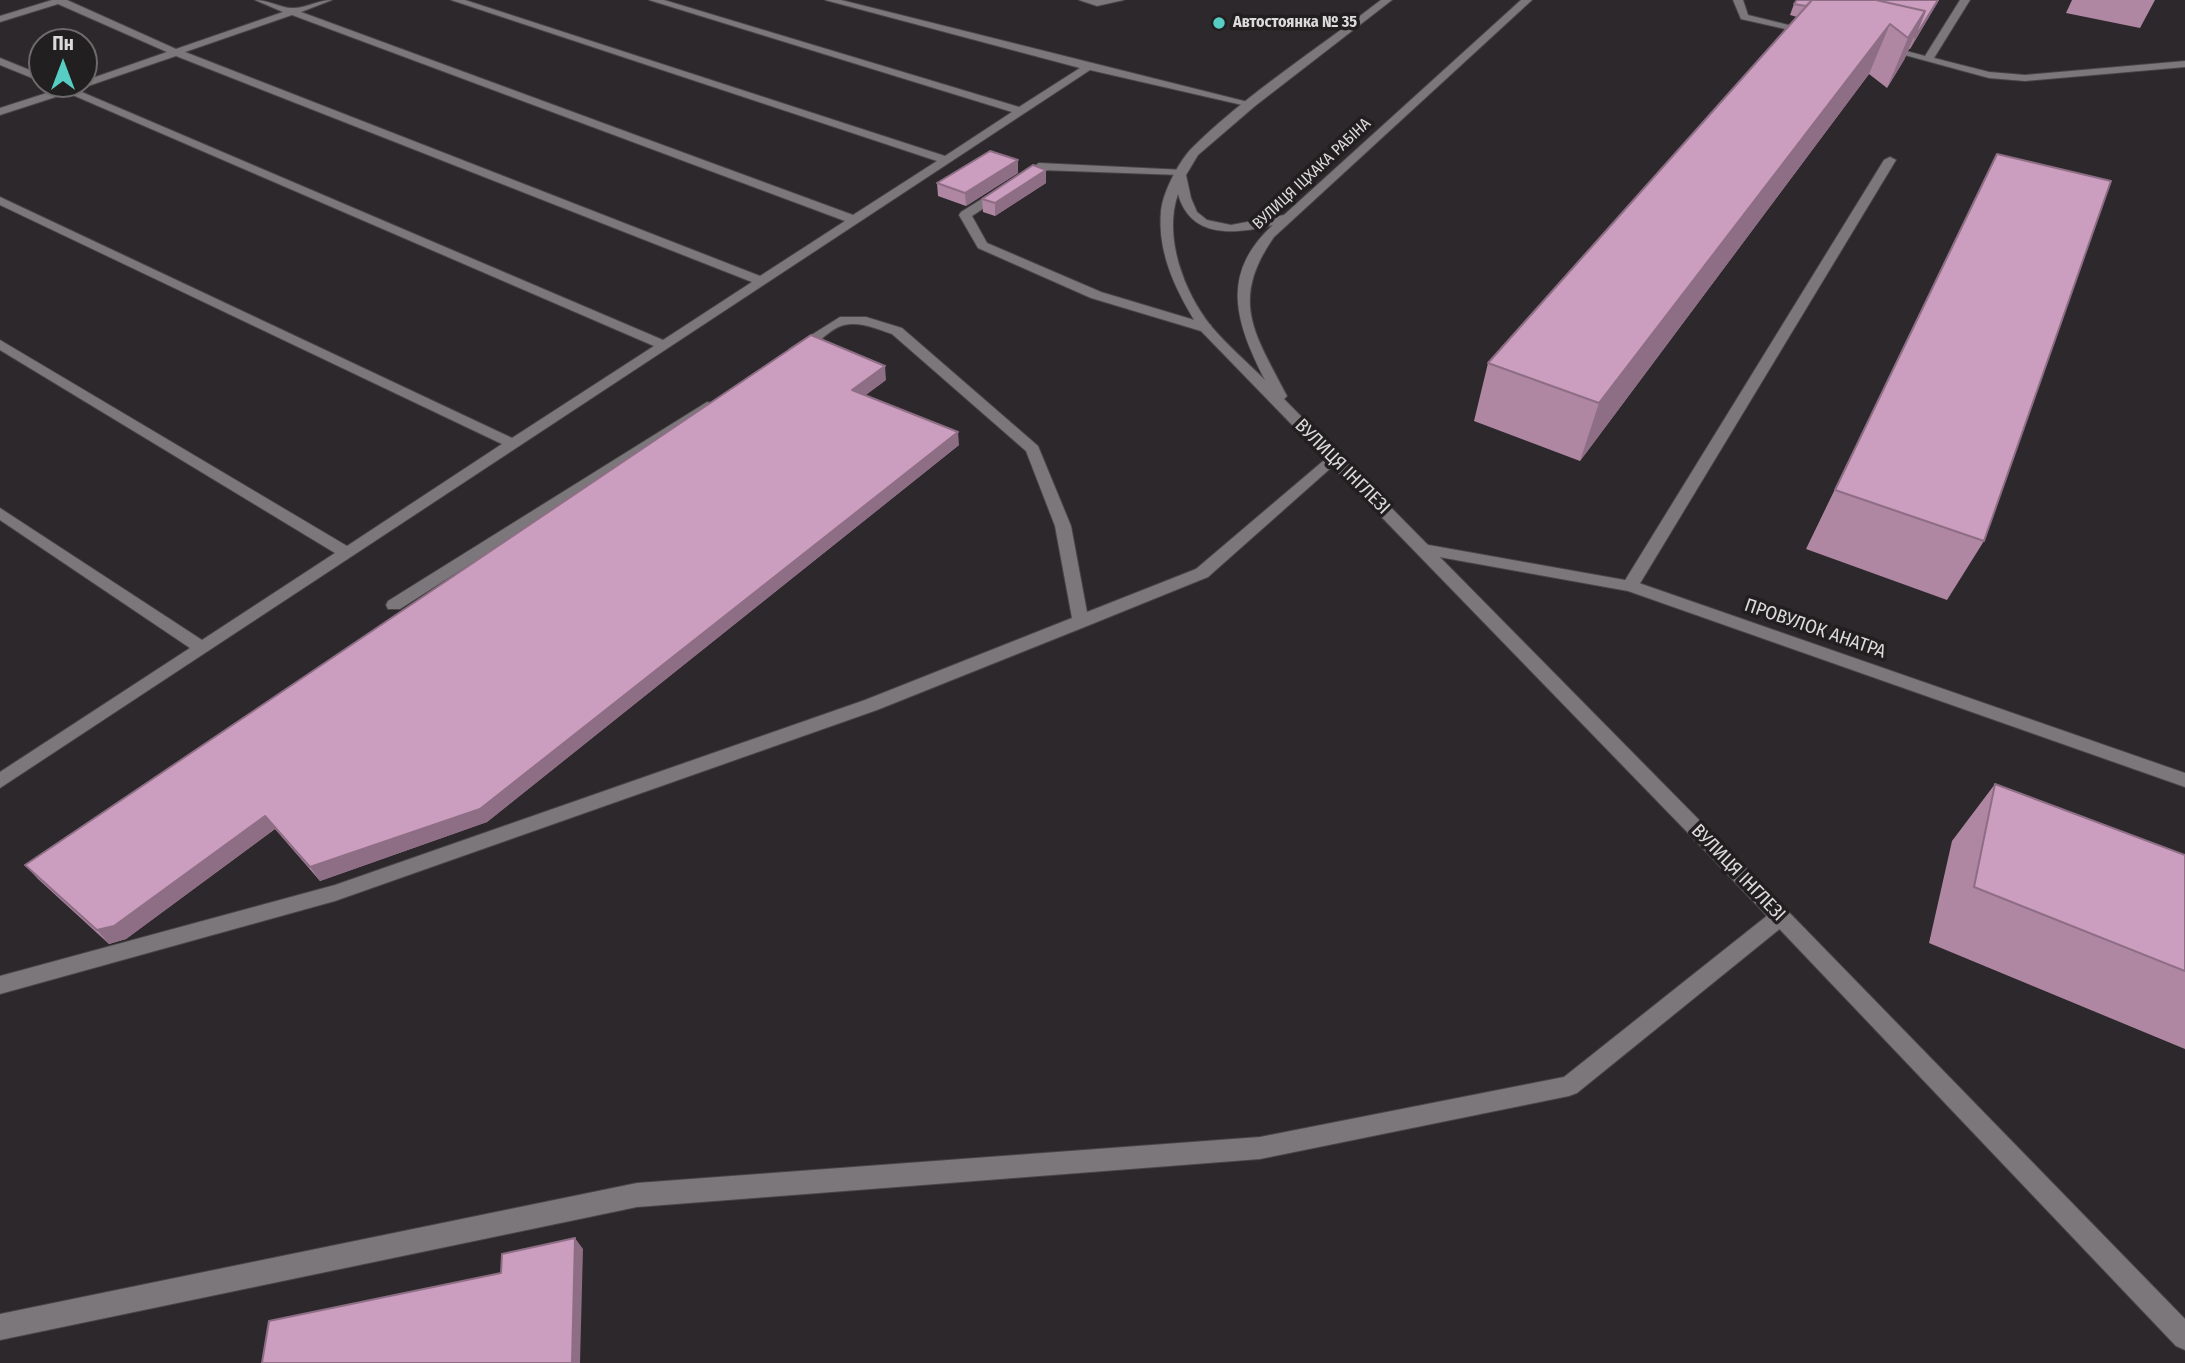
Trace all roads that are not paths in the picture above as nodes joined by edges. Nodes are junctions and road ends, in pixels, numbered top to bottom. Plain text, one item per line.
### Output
1 (260, 0) edge
2 (327, 0) edge
3 (456, 0) edge
4 (654, 0) edge
5 (830, 0) edge
6 (1084, 0) edge
7 (1119, 0) edge
8 (1387, 0) edge
9 (1527, 0) edge
10 (1738, 0) edge
11 (1965, 0) edge
12 (60, 1) edge
13 (291, 12) junction
14 (0, 19) edge
15 (1822, 34) edge
16 (1875, 46) edge
17 (175, 52) junction
18 (1928, 59) junction
19 (0, 61) edge
20 (2185, 64) edge
21 (1088, 67) junction
22 (28, 73) edge
23 (98, 79) edge
24 (43, 98) edge
25 (87, 98) edge
26 (1251, 104) junction
27 (1021, 111) junction
28 (0, 112) edge
29 (947, 160) junction
30 (1890, 160) dead end
31 (1181, 172) junction
32 (0, 201) edge
33 (1289, 217) junction
34 (855, 220) junction
35 (762, 281) junction
36 (1206, 328) junction
37 (0, 344) edge
38 (664, 345) junction
39 (782, 359) edge
40 (723, 396) edge
41 (1288, 412) junction
42 (513, 444) junction
43 (1334, 459) junction
44 (0, 513) edge
45 (1423, 549) junction
46 (347, 553) junction
47 (1630, 586) junction
48 (394, 605) dead end
49 (1081, 622) junction
50 (202, 648) junction
51 (2185, 780) edge
52 (0, 781) edge
53 (1780, 917) junction
54 (0, 985) edge
55 (0, 1327) edge
56 (2185, 1337) edge

1 - 13 main road
2 - 13 main road
3 - 29 main road
4 - 27 main road
5 - 21 main road
6 - 7 main road
8 - 26 main road
9 - 33 main road, ВУЛИЦЯ ІЦХАКА РАБІНА
10 - 15 main road
11 - 18 main road
12 - 14 main road
12 - 17 main road
13 - 17 main road
13 - 34 main road
16 - 18 main road
17 - 23 main road
17 - 35 main road
18 - 20 main road
19 - 22 main road
21 - 26 main road
21 - 27 main road
24 - 28 main road
25 - 38 main road
26 - 31 main road
27 - 29 main road
29 - 34 main road
30 - 47 main road
31 - 33 main road
31 - 36 main road
31 - 36 main road
32 - 42 main road
33 - 41 main road, ВУЛИЦЯ ІЦХАКА РАБІНА
34 - 35 main road
35 - 38 main road
36 - 41 main road
37 - 46 main road
38 - 42 main road
39 - 49 main road
40 - 48 main road
41 - 43 main road, ВУЛИЦЯ ІНГЛЕЗІ
42 - 46 main road
43 - 45 main road, ВУЛИЦЯ ІНГЛЕЗІ
43 - 49 main road
44 - 50 main road
45 - 47 main road, ПРОВУЛОК АНАТРА
45 - 53 main road, ВУЛИЦЯ ІНГЛЕЗІ
46 - 50 main road
47 - 51 main road, ПРОВУЛОК АНАТРА
49 - 54 main road
50 - 52 main road
53 - 55 main road
53 - 56 main road, ВУЛИЦЯ ІНГЛЕЗІ

